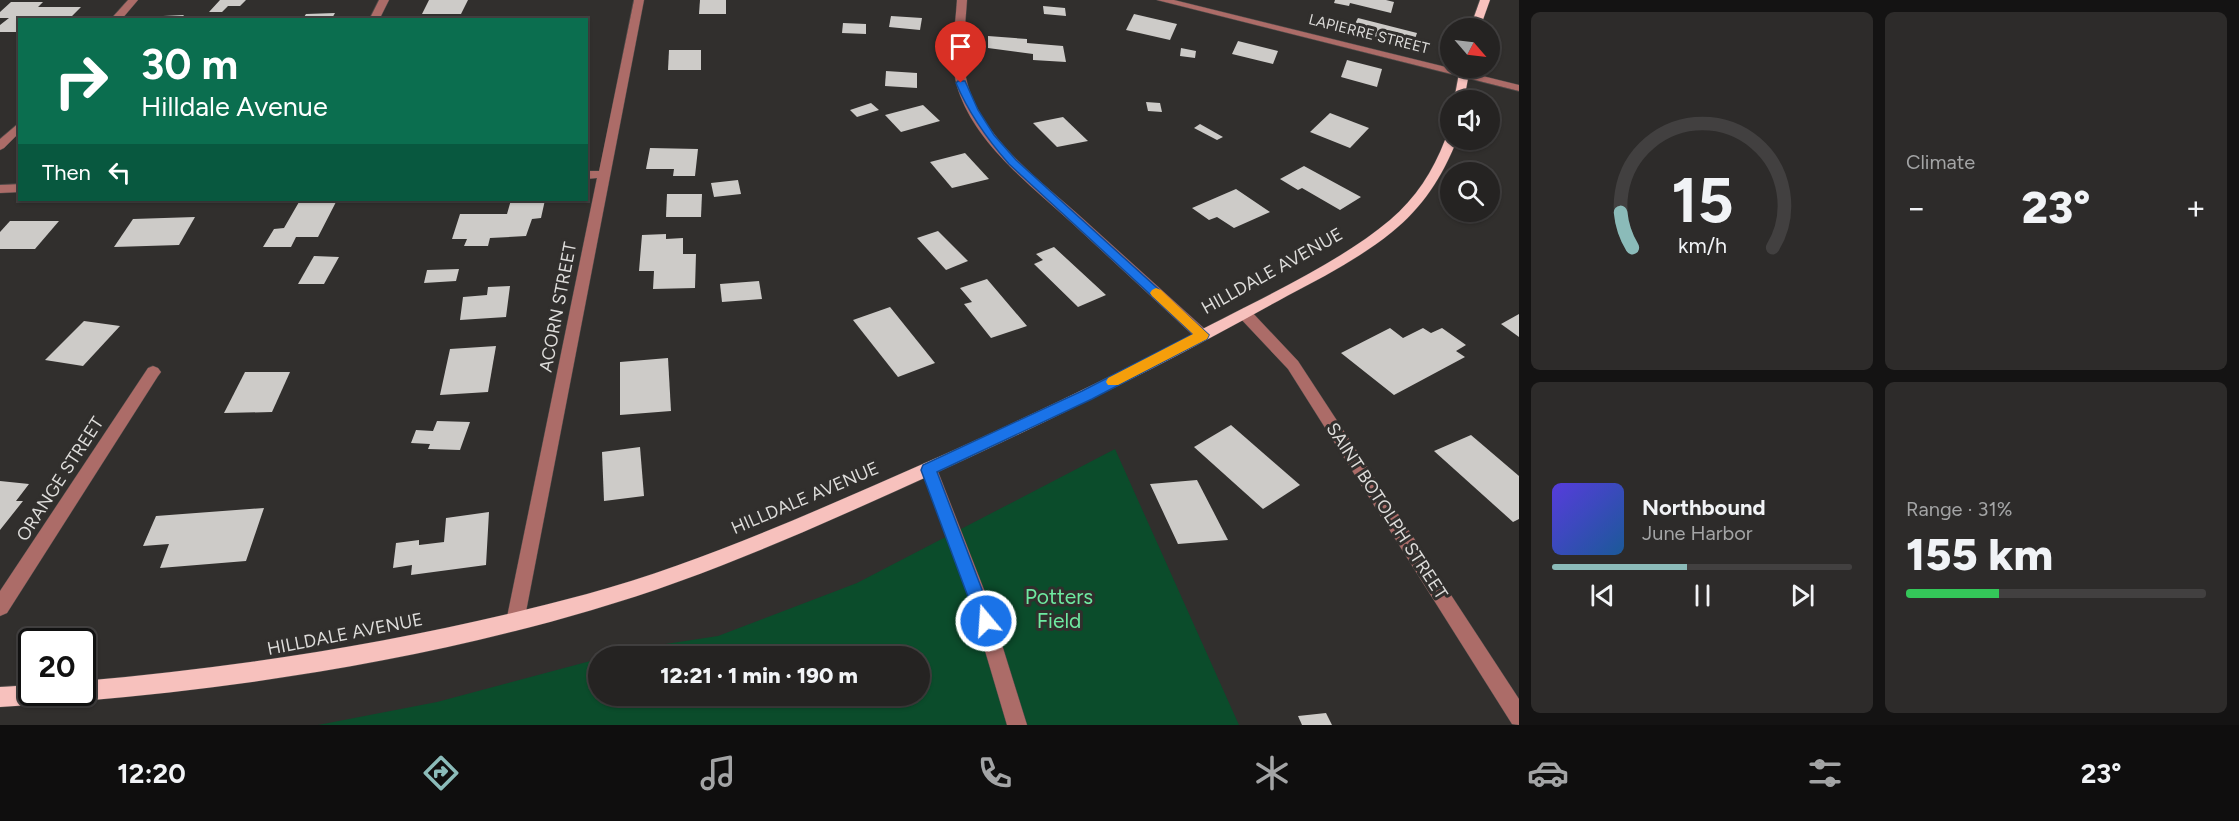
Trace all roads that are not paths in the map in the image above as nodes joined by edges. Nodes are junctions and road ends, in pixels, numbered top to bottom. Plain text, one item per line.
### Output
1 (133, 0) edge
2 (384, 0) edge
3 (639, 0) edge
4 (962, 0) edge
5 (1162, 0) edge
6 (1485, 0) edge
7 (117, 18) edge
8 (375, 18) edge
9 (1479, 18) edge
10 (1440, 65) edge
11 (1487, 78) edge
12 (1519, 88) edge
13 (18, 127) edge
14 (0, 146) edge
15 (1447, 150) edge
16 (605, 174) junction
17 (588, 175) edge
18 (18, 188) edge
19 (0, 189) edge
20 (1244, 313) junction
21 (1202, 335) junction
22 (153, 372) dead end
23 (929, 470) junction
24 (0, 607) edge
25 (515, 622) junction
26 (96, 691) edge
27 (18, 696) edge
28 (0, 697) edge
29 (1519, 717) edge
30 (1017, 725) edge

1 - 7 street
2 - 8 street
3 - 16 street, ACORN STREET
4 - 21 street
5 - 10 street, LAPIERRE STREET
6 - 9 main road
11 - 12 street, LAPIERRE STREET
13 - 14 street
15 - 20 main road, HILLDALE AVENUE
16 - 17 street
16 - 25 street, ACORN STREET
18 - 19 street
20 - 21 main road, HILLDALE AVENUE
20 - 29 street, SAINT BOTOLPH STREET
21 - 23 main road, HILLDALE AVENUE
22 - 24 street, ORANGE STREET
23 - 25 main road, HILLDALE AVENUE
23 - 30 street
25 - 26 main road, HILLDALE AVENUE
27 - 28 main road

